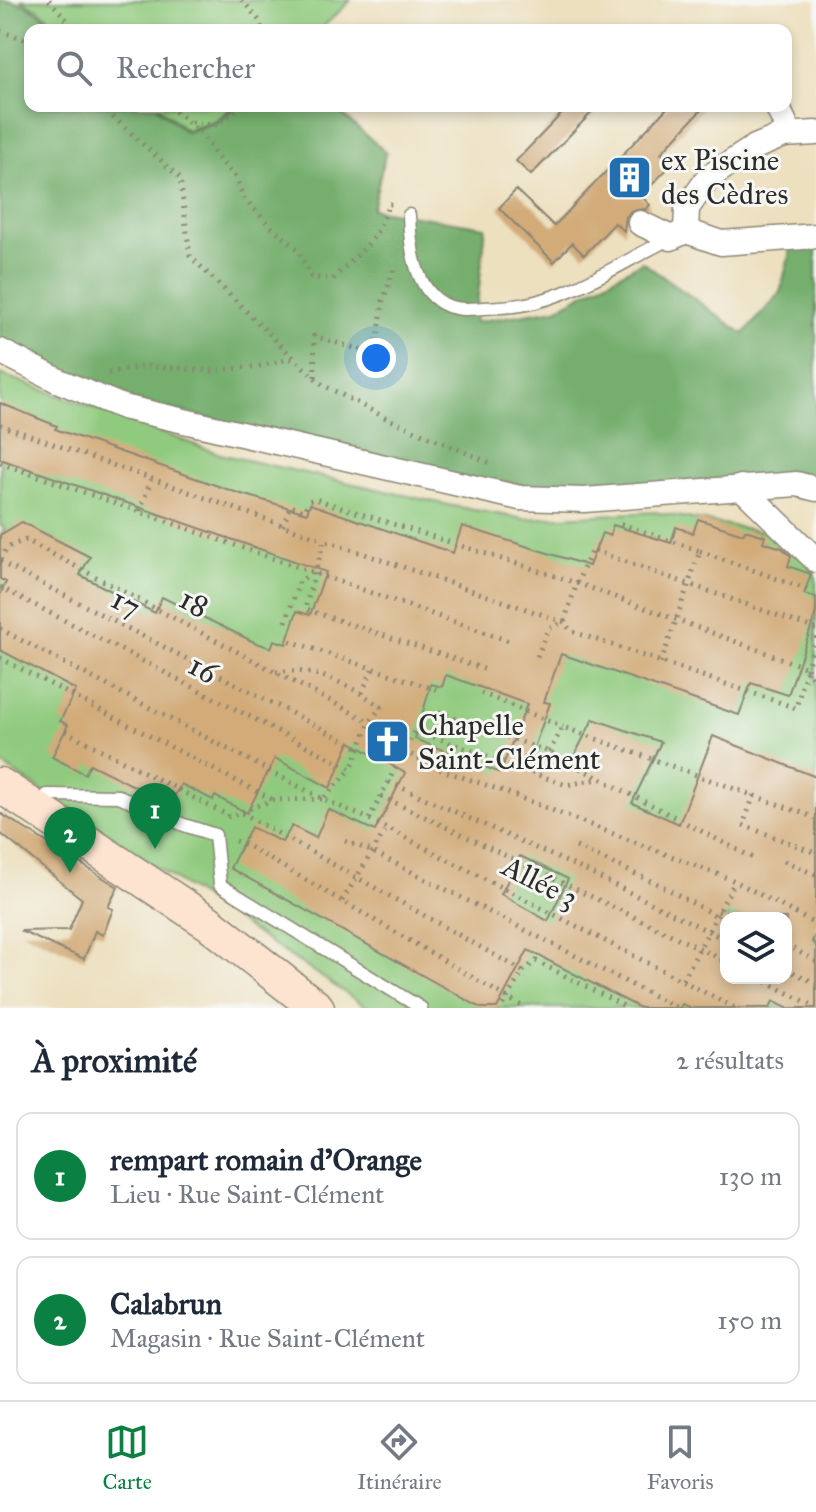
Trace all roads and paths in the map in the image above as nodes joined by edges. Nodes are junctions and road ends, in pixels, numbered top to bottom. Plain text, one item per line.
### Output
1 (49, 0) edge
2 (242, 0) edge
3 (71, 24) edge
4 (260, 24) edge
5 (0, 31) edge
6 (24, 39) edge
7 (108, 112) edge
8 (177, 112) edge
9 (234, 112) edge
10 (780, 112) edge
11 (190, 122) junction
12 (816, 133) edge
13 (784, 135) junction
14 (404, 215) joint
15 (640, 223) dead end
16 (678, 235) junction
17 (816, 236) edge
18 (397, 262) dead end
19 (0, 351) edge
20 (315, 378) junction
21 (59, 381) junction
22 (323, 385) junction
23 (0, 425) edge
24 (0, 463) edge
25 (497, 466) dead end
26 (151, 480) junction
27 (741, 487) junction
28 (816, 489) edge
29 (140, 511) junction
30 (620, 524) dead end
31 (283, 526) junction
32 (324, 540) junction
33 (700, 551) junction
34 (0, 560) edge
35 (816, 560) edge
36 (313, 572) junction
37 (577, 583) junction
38 (690, 583) junction
39 (0, 587) edge
40 (811, 591) dead end
41 (677, 620) junction
42 (286, 622) dead end
43 (564, 622) junction
44 (0, 629) edge
45 (816, 629) edge
46 (816, 637) edge
47 (290, 641) dead end
48 (512, 642) dead end
49 (0, 658) edge
50 (536, 660) dead end
51 (661, 663) junction
52 (373, 668) junction
53 (807, 668) junction
54 (484, 669) dead end
55 (275, 672) junction
56 (816, 683) edge
57 (437, 690) dead end
58 (362, 693) junction
59 (481, 693) dead end
60 (439, 712) dead end
61 (370, 722) junction
62 (563, 727) junction
63 (65, 731) dead end
64 (359, 748) junction
65 (404, 751) junction
66 (549, 752) junction
67 (351, 769) junction
68 (599, 779) junction
69 (389, 782) junction
70 (0, 785) edge
71 (47, 795) dead end
72 (754, 795) junction
73 (381, 796) junction
74 (323, 799) junction
75 (273, 800) junction
76 (242, 813) junction
77 (229, 816) junction
78 (816, 818) edge
79 (369, 819) junction
80 (184, 825) junction
81 (387, 828) junction
82 (215, 835) junction
83 (345, 841) dead end
84 (576, 847) dead end
85 (371, 851) junction
86 (816, 853) edge
87 (757, 860) dead end
88 (784, 861) dead end
89 (816, 875) edge
90 (356, 878) junction
91 (735, 881) junction
92 (342, 901) junction
93 (717, 914) junction
94 (720, 915) edge
95 (815, 924) edge
96 (708, 932) junction
97 (720, 937) edge
98 (699, 947) junction
99 (792, 948) edge
100 (720, 958) edge
101 (816, 961) edge
102 (523, 971) junction
103 (792, 972) edge
104 (683, 980) junction
105 (816, 983) edge
106 (771, 984) edge
107 (507, 998) junction
108 (816, 1007) edge
109 (317, 1008) edge
110 (421, 1008) edge
111 (501, 1008) edge
112 (525, 1008) edge
113 (628, 1008) edge
114 (677, 1008) edge
115 (735, 1008) edge

1 - 3 path
2 - 4 path
5 - 6 path
7 - 20 path
8 - 11 path
9 - 11 path
10 - 13 street
11 - 14 path
12 - 13 street
13 - 16 street
14 - 16 lane
15 - 16 street
16 - 17 street
18 - 20 path
19 - 21 street
20 - 22 path
21 - 22 path
21 - 27 street
22 - 25 path
23 - 26 path
24 - 29 path
26 - 29 path
26 - 31 path
27 - 28 street
27 - 35 street
29 - 36 path
30 - 33 path
31 - 32 path
31 - 37 path
32 - 36 path
32 - 43 path
33 - 38 path
33 - 40 path
34 - 55 path, 18
34 - 64 path, 17
36 - 42 path
36 - 48 path
36 - 54 path
37 - 38 path
37 - 41 path
37 - 43 path
38 - 41 path
38 - 45 path
39 - 67 path, 16
41 - 51 path
41 - 53 path
43 - 50 path
43 - 51 path
44 - 74 path, Allée 3
46 - 53 path
47 - 52 path
49 - 75 path
51 - 53 path
52 - 57 path
52 - 58 path
53 - 56 path
55 - 58 path
55 - 61 path, 18
58 - 61 path
59 - 62 path
60 - 66 path
61 - 64 path
62 - 66 path
62 - 72 path
63 - 77 path
64 - 67 path
65 - 68 path
65 - 69 path
65 - 91 path
66 - 68 path
67 - 74 path
68 - 87 path
69 - 73 path
69 - 96 path
70 - 109 main road
71 - 80 lane
72 - 78 path
72 - 86 path
73 - 79 path
73 - 98 path
74 - 75 path
74 - 79 path, Allée 3
75 - 76 path
76 - 77 path
76 - 90 path
77 - 80 path
79 - 81 path, Allée 3
80 - 82 lane
81 - 85 path
81 - 104 path, Allée 3
82 - 92 path
82 - 110 lane
83 - 85 path
84 - 93 path
85 - 90 path
85 - 114 path
88 - 89 path
90 - 92 path
90 - 102 path
91 - 93 path
91 - 95 path
92 - 107 path
93 - 94 path
93 - 96 path
96 - 97 path
96 - 98 path
98 - 100 path
98 - 104 path
99 - 101 path
102 - 107 path
102 - 113 path
103 - 105 path
104 - 115 path, Allée 3
106 - 108 path
107 - 111 path
107 - 112 path

